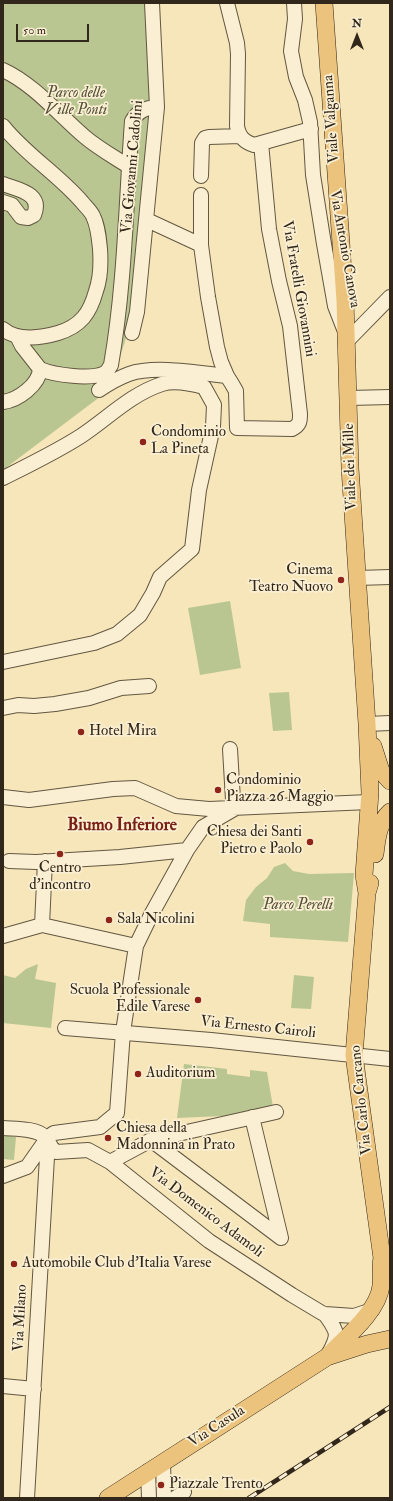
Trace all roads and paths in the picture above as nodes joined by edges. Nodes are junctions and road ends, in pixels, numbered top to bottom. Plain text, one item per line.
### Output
1 (152, 3) edge
2 (227, 3) edge
3 (294, 3) edge
4 (324, 3) edge
5 (3, 70) edge
6 (157, 108) junction
7 (3, 126) edge
8 (311, 129) junction
9 (240, 136) junction
10 (3, 143) edge
11 (261, 143) junction
12 (26, 152) junction
13 (128, 166) junction
14 (201, 176) dead end
15 (3, 184) edge
16 (201, 195) dead end
17 (3, 202) edge
18 (339, 210) joint
19 (146, 220) junction
20 (201, 245) junction
21 (389, 301) edge
22 (7, 333) edge
23 (132, 333) dead end
24 (347, 338) junction
25 (40, 369) junction
26 (227, 376) junction
27 (99, 390) dead end
28 (390, 397) edge
29 (349, 398) junction
30 (3, 402) edge
31 (3, 478) edge
32 (390, 577) edge
33 (357, 578) junction
34 (3, 662) edge
35 (149, 686) dead end
36 (3, 708) edge
37 (390, 723) edge
38 (367, 724) junction
39 (230, 749) dead end
40 (380, 772) edge
41 (370, 784) joint
42 (3, 797) edge
43 (234, 805) junction
44 (378, 813) edge
45 (187, 850) junction
46 (9, 861) dead end
47 (41, 861) junction
48 (42, 925) junction
49 (3, 936) edge
50 (136, 946) junction
51 (65, 1028) dead end
52 (124, 1032) junction
53 (354, 1055) junction
54 (390, 1059) edge
55 (276, 1112) dead end
56 (252, 1116) junction
57 (3, 1128) edge
58 (48, 1140) junction
59 (151, 1140) junction
60 (110, 1162) junction
61 (3, 1176) edge
62 (382, 1258) junction
63 (390, 1289) edge
64 (372, 1310) junction
65 (325, 1314) junction
66 (390, 1339) edge
67 (327, 1357) junction
68 (3, 1386) edge
69 (34, 1389) junction
70 (152, 1469) junction
71 (27, 1498) edge
72 (108, 1498) edge
73 (141, 1498) edge
74 (149, 1498) edge
75 (157, 1498) edge
76 (164, 1498) edge

1 - 6 street, Via Giovanni Cadolini
2 - 9 street
3 - 8 street, Via Antonio Canova
4 - 18 main road, Viale Valganna
5 - 13 street
6 - 13 street
6 - 19 street, Via Giovanni Cadolini
7 - 12 street
8 - 11 street
8 - 24 street, Via Antonio Canova
9 - 11 street
9 - 14 street
10 - 12 street
11 - 26 street, Via Fratelli Giovannini
12 - 22 street
13 - 25 street
15 - 17 street
16 - 20 street
18 - 24 main road, Viale dei Mille
19 - 20 street
19 - 23 street, Via Giovanni Cadolini
20 - 26 street
21 - 24 street
22 - 25 street
24 - 29 main road, Viale dei Mille
25 - 30 street
26 - 27 street
28 - 29 street
29 - 33 main road, Viale dei Mille
31 - 34 street
32 - 33 street
33 - 38 main road, Viale dei Mille
35 - 36 street
37 - 38 street
38 - 40 main road, Viale dei Mille
39 - 43 street
40 - 41 main road, Viale dei Mille
41 - 44 main road, Via Carlo Carcano
42 - 43 street
43 - 44 street
43 - 45 street
44 - 53 main road, Via Carlo Carcano
45 - 47 street
45 - 50 street
46 - 47 street
47 - 48 street
48 - 49 street
48 - 50 street
50 - 52 street
51 - 52 street, Via Ernesto Cairoli
52 - 53 street, Via Ernesto Cairoli
52 - 58 street
53 - 54 street, Via Ernesto Cairoli
53 - 62 main road, Via Carlo Carcano
55 - 56 street
56 - 59 street
56 - 59 street
57 - 58 street
58 - 60 street, Via Domenico Adamoli
58 - 61 street
58 - 69 street, Via Milano
59 - 60 street
60 - 65 street, Via Domenico Adamoli
62 - 63 main road, Via Carlo Carcano
62 - 64 main road, Via Carlo Carcano
64 - 65 street, Via Domenico Adamoli
64 - 67 main road
65 - 67 street, Via Domenico Adamoli
66 - 67 main road
67 - 70 main road, Via Casula
68 - 69 street
69 - 71 street, Via Milano
70 - 72 main road, Via Casula
70 - 73 street
70 - 74 street
70 - 75 street
70 - 76 street

